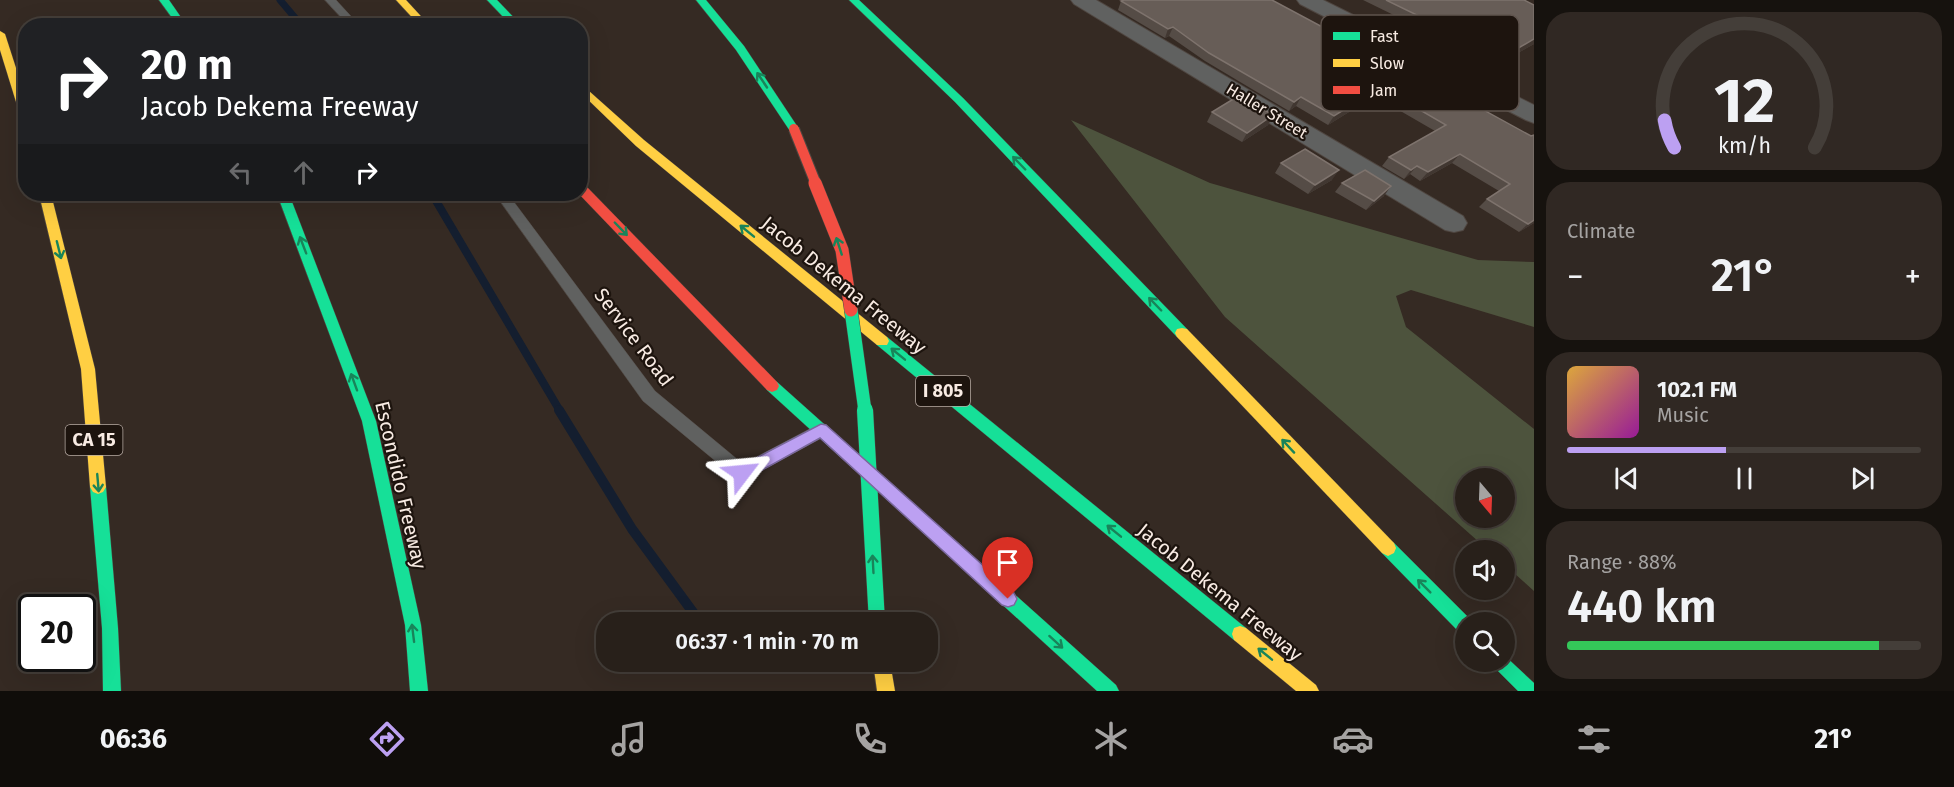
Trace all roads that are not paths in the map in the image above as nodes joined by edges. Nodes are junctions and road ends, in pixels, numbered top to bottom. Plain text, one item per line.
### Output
1 (164, 0) edge
2 (330, 0) edge
3 (401, 0) edge
4 (492, 0) edge
5 (701, 0) edge
6 (854, 0) edge
7 (1081, 0) edge
8 (1306, 0) edge
9 (1336, 15) edge
10 (177, 18) edge
11 (347, 18) edge
12 (418, 18) edge
13 (510, 18) edge
14 (0, 34) edge
15 (18, 92) edge
16 (588, 94) edge
17 (1519, 107) edge
18 (1534, 115) edge
19 (588, 195) edge
20 (47, 201) edge
21 (286, 201) edge
22 (508, 201) edge
23 (1454, 223) dead end
24 (821, 430) junction
25 (876, 612) edge
26 (1455, 616) edge
27 (883, 672) edge
28 (1511, 672) edge
29 (112, 691) edge
30 (419, 691) edge
31 (886, 691) edge
32 (1110, 691) edge
33 (1310, 691) edge
34 (1530, 691) edge

1 - 10 highway
2 - 11 lane
3 - 12 highway
4 - 13 highway
25 -> 5 highway, bridge
26 -> 6 highway
7 - 23 street, Haller Street
8 - 9 street
14 - 15 highway
33 -> 16 highway, Jacob Dekema Freeway / I 805
17 - 18 street
19 -> 24 highway
20 -> 29 highway, CA 15
30 -> 21 highway, Escondido Freeway
22 - 24 lane, Service Road
24 -> 32 highway
27 - 31 highway
28 - 34 highway

